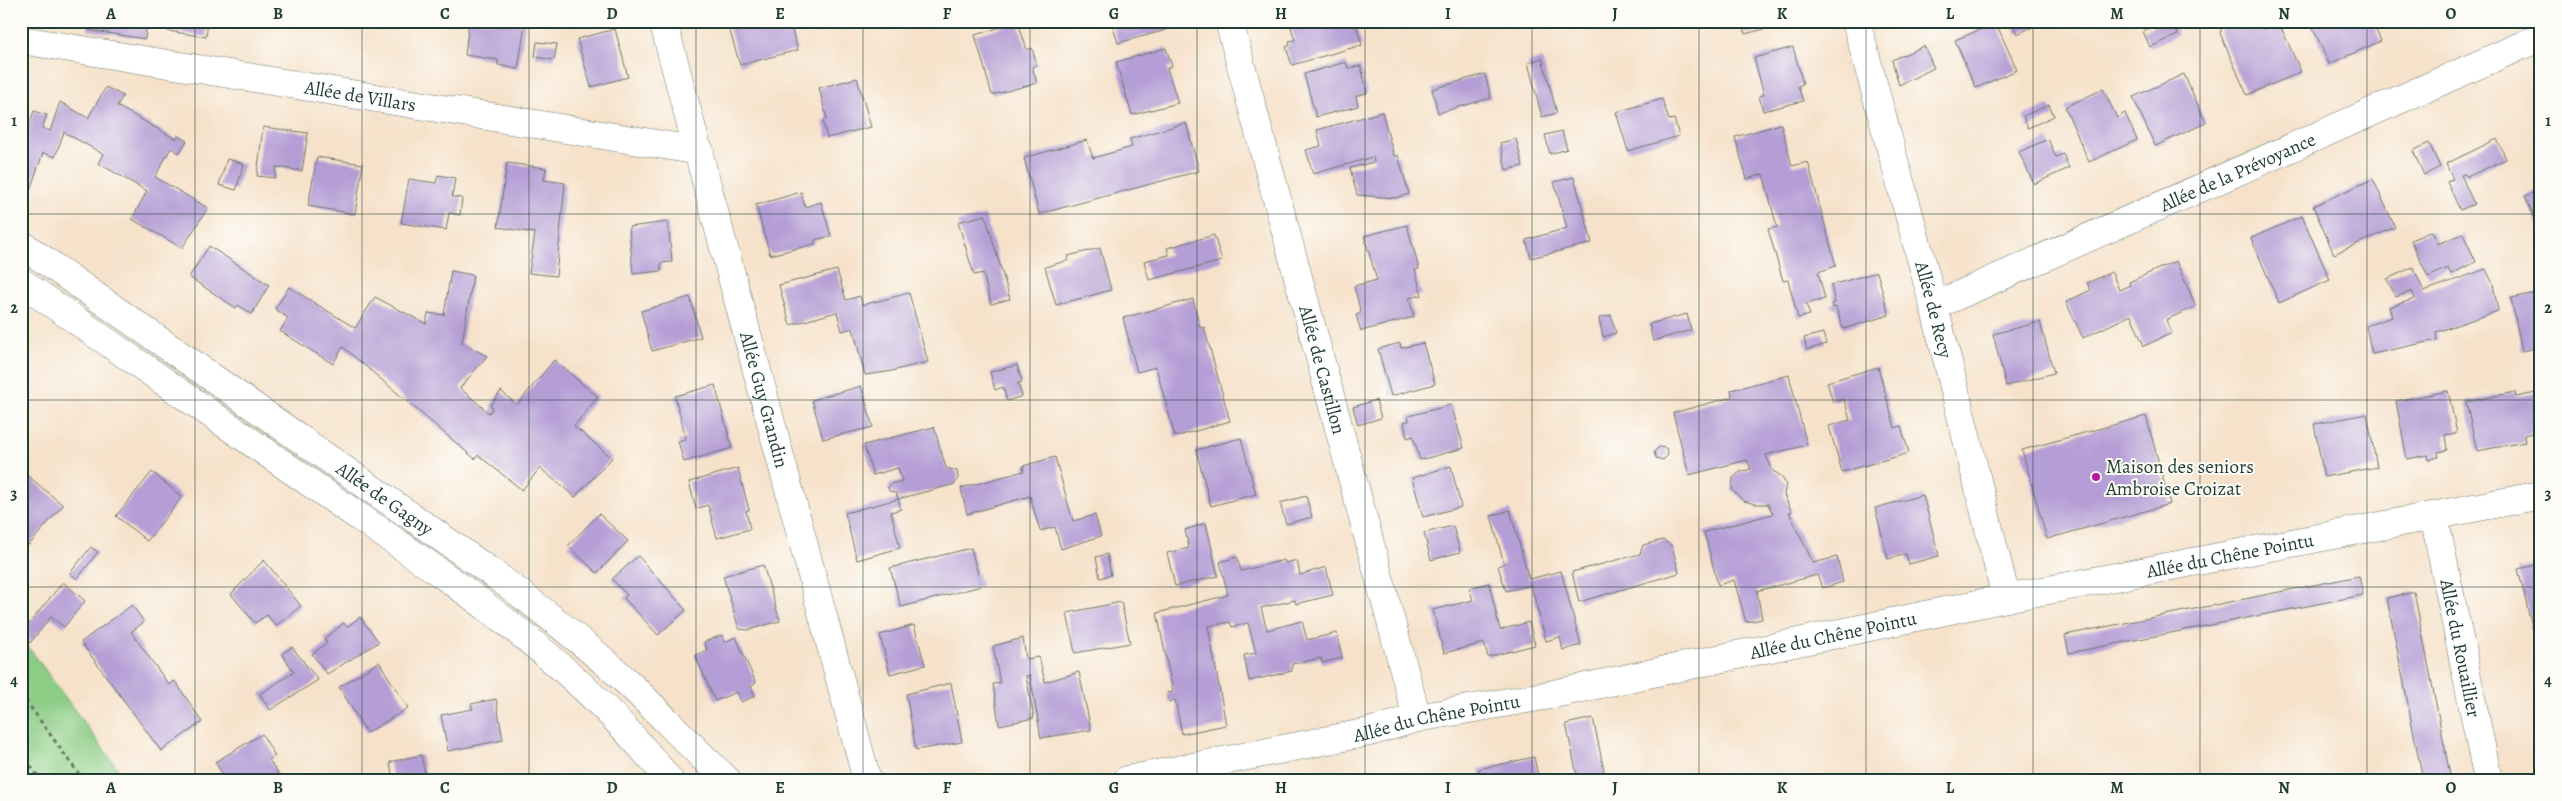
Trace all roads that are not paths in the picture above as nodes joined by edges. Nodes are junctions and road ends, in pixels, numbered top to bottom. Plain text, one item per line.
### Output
1 (663, 21) edge
2 (1229, 21) edge
3 (1856, 21) edge
4 (2541, 37) edge
5 (21, 40) edge
6 (700, 151) junction
7 (21, 244) edge
8 (21, 282) edge
9 (1934, 306) junction
10 (2541, 495) edge
11 (2434, 516) junction
12 (2006, 598) junction
13 (1416, 718) junction
14 (669, 780) edge
15 (727, 780) edge
16 (867, 780) edge
17 (1127, 780) edge
18 (2488, 780) edge

1 - 6 street, Allée Guy Grandin
2 - 13 street, Allée de Castillon
3 - 9 street, Allée de Recy
4 - 9 street, Allée de la Prévoyance
5 - 6 street, Allée de Villars
6 - 16 street, Allée Guy Grandin
7 - 15 street, Allée de Gagny
8 - 14 street, Allée de Gagny
9 - 12 street, Allée de Recy
10 - 11 street, Allée du Chêne Pointu
11 - 12 street, Allée du Chêne Pointu
11 - 18 street, Allée du Rouaillier
12 - 13 street, Allée du Chêne Pointu
13 - 17 street, Allée du Chêne Pointu

